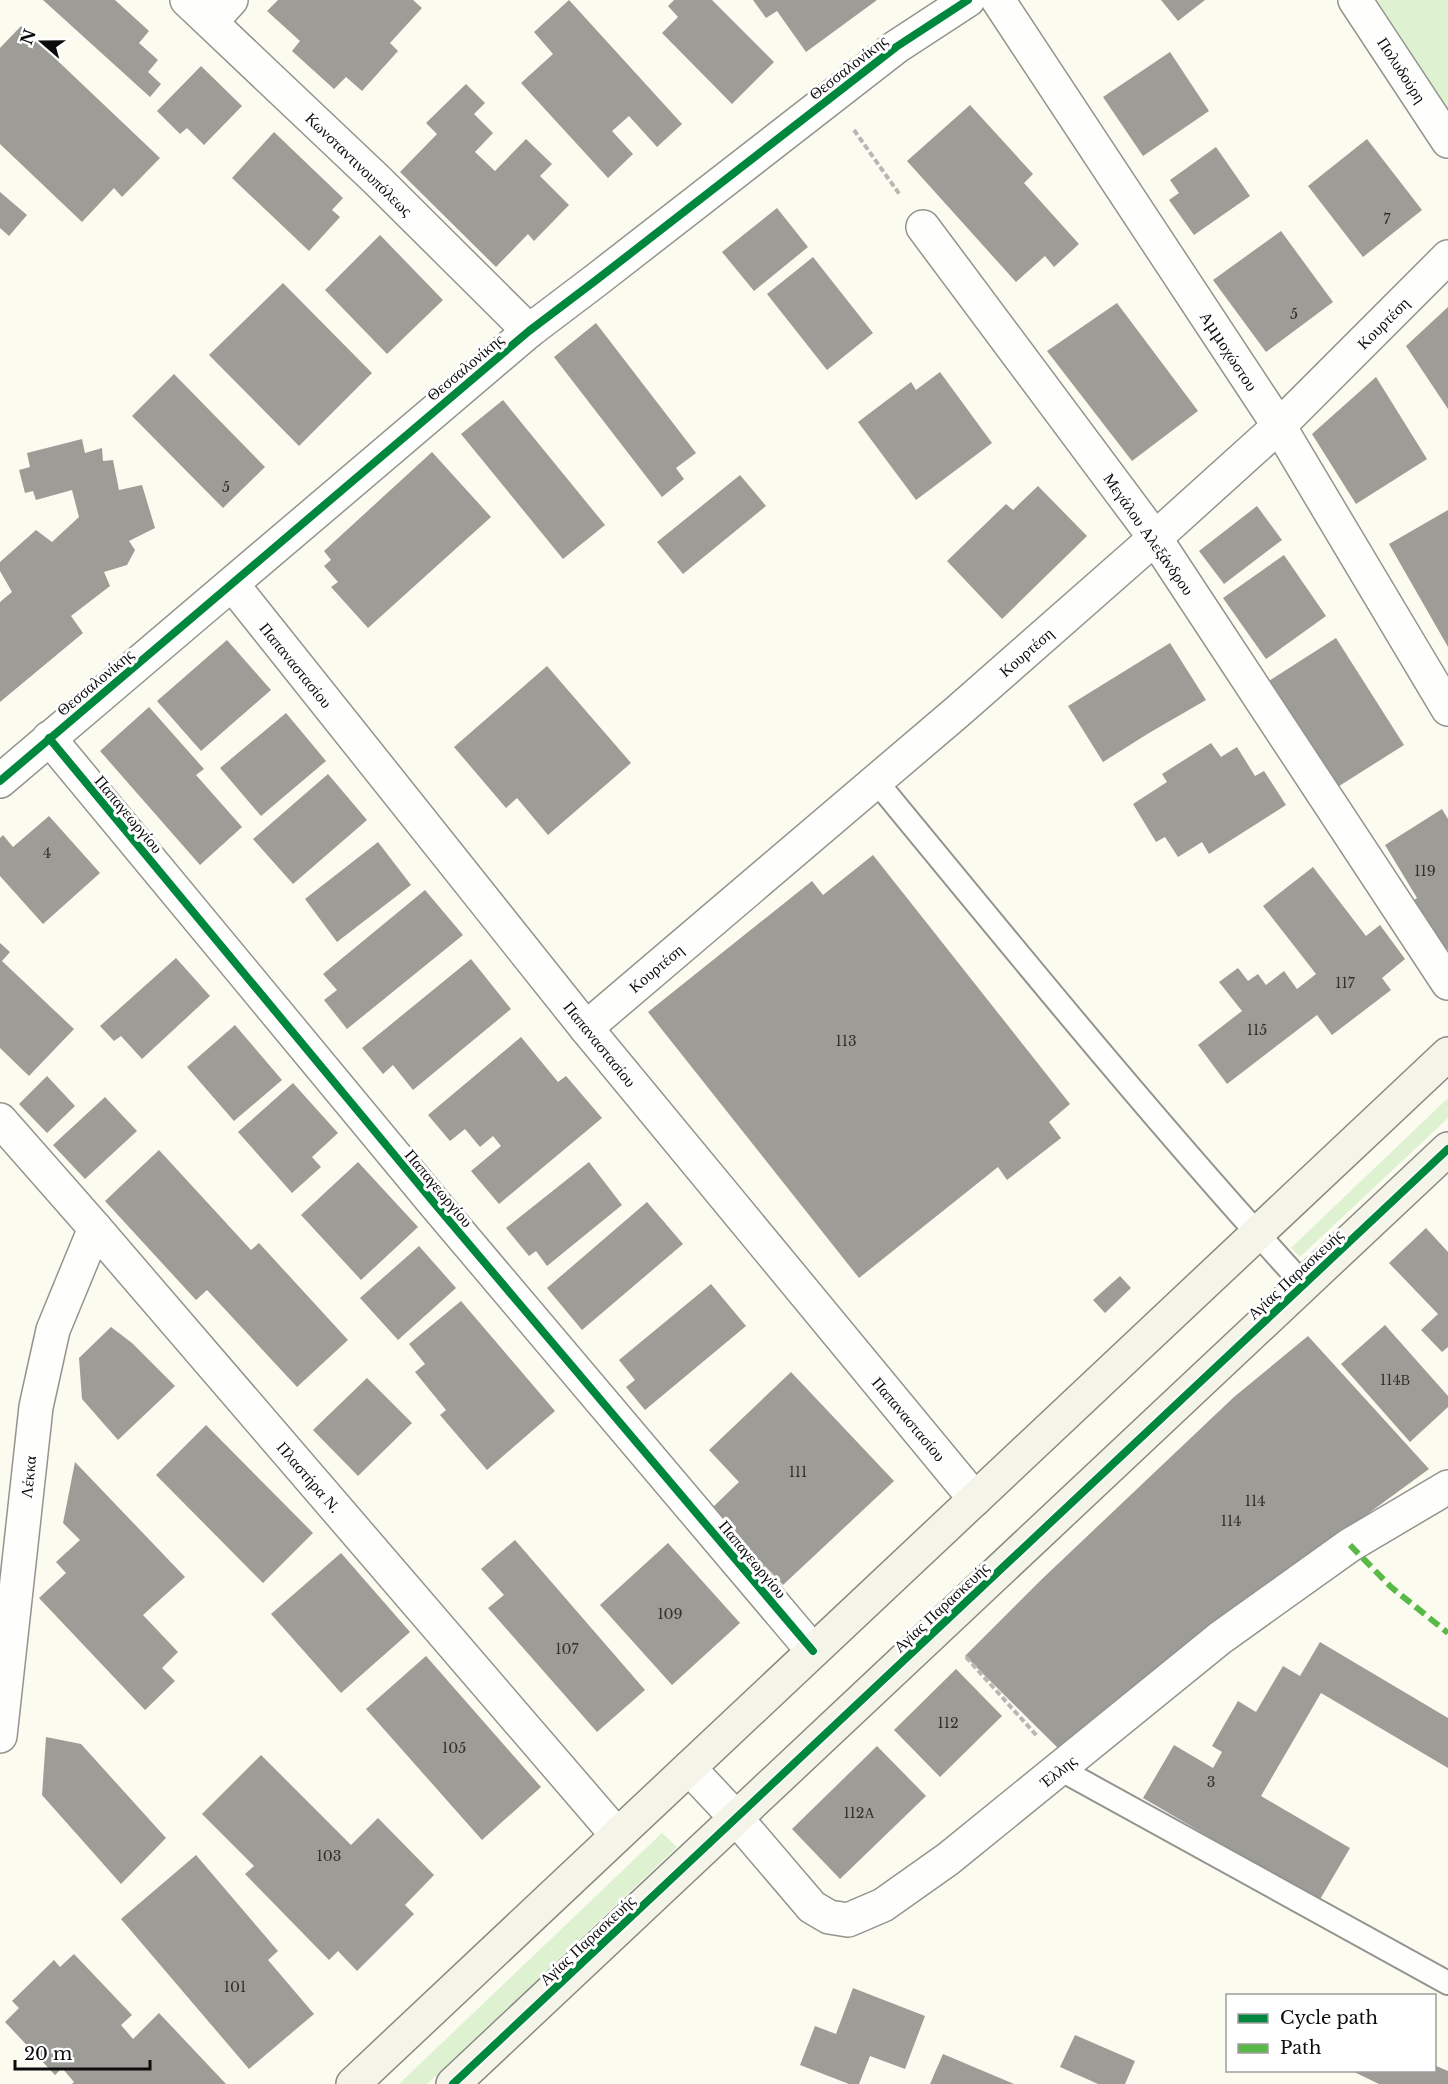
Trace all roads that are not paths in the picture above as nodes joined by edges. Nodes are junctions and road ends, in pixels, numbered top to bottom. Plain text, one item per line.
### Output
1 (968, 0) edge
2 (998, 0) edge
3 (1355, 0) edge
4 (210, 7) edge
5 (1448, 141) edge
6 (923, 227) road end
7 (1448, 257) edge
8 (528, 331) junction
9 (1279, 426) junction
10 (1155, 537) junction
11 (232, 584) junction
12 (1448, 709) edge
13 (49, 738) junction
14 (0, 781) edge
15 (876, 781) junction
16 (1448, 983) edge
17 (586, 1028) junction
18 (1448, 1054) edge
19 (0, 1120) edge
20 (1448, 1149) edge
21 (95, 1227) junction
22 (1257, 1233) junction
23 (1304, 1285) junction
24 (1448, 1486) edge
25 (975, 1499) junction
26 (813, 1651) junction
27 (0, 1736) edge
28 (688, 1768) junction
29 (1060, 1769) junction
30 (736, 1818) junction
31 (617, 1835) junction
32 (1448, 1983) edge
33 (353, 2084) edge
34 (453, 2084) edge

1 - 8 street, Θεσσαλονίκης
2 - 9 street, Αμμοχώστου
3 - 5 street, Πολυδούρη
4 - 8 street, Κωνσταντινουπόλεως
6 - 10 street, Μεγάλου Αλεξάνδρου
7 - 9 street, Κουρτέση
8 - 11 street, Θεσσαλονίκης
9 - 10 street, Κουρτέση
9 - 12 street, Αμμοχώστου
10 - 15 street, Κουρτέση
10 - 16 street, Μεγάλου Αλεξάνδρου
11 - 13 street, Θεσσαλονίκης
11 - 17 street, Παπαναστασίου
13 - 14 street, Θεσσαλονίκης
13 - 26 street, Παπαγεωργίου
15 - 17 street, Κουρτέση
15 - 22 lane
17 - 25 street, Παπαναστασίου
18 - 22 main road
19 - 21 street, Πλαστήρα Ν.
20 - 23 main road, Αγίας Παρασκευής
21 - 27 street, Λέκκα
21 - 31 street, Πλαστήρα Ν.
22 - 23 lane
22 - 25 main road
23 - 30 main road, Αγίας Παρασκευής
24 - 29 street, Έλλης
25 - 26 main road
26 - 28 main road
28 - 30 street, Έλλης
28 - 31 main road
29 - 30 street, Έλλης
29 - 32 lane
30 - 34 main road, Αγίας Παρασκευής
31 - 33 main road

